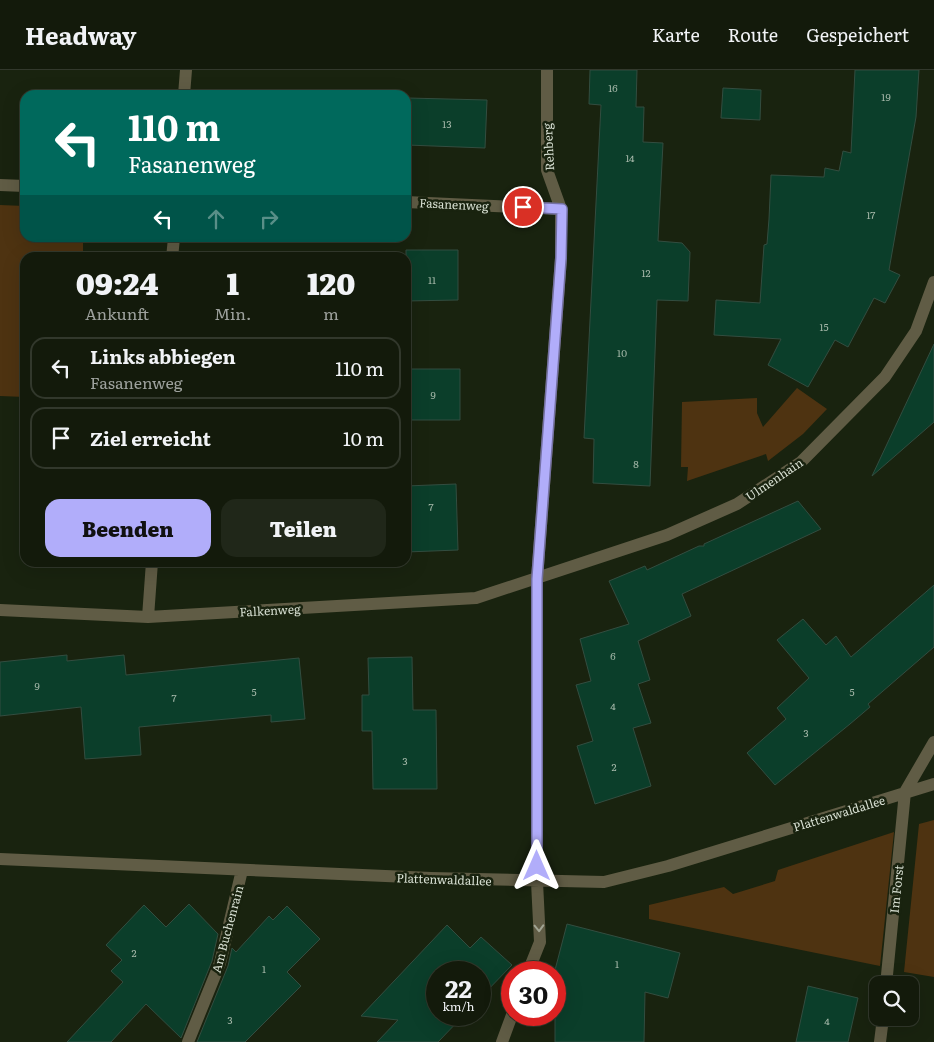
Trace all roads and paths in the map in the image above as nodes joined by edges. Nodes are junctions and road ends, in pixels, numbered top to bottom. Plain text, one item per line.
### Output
1 (186, 70) edge
2 (546, 70) edge
3 (184, 90) edge
4 (0, 185) edge
5 (20, 186) edge
6 (411, 202) edge
7 (562, 209) junction
8 (934, 282) edge
9 (152, 567) edge
10 (537, 579) junction
11 (0, 610) edge
12 (148, 617) junction
13 (934, 742) edge
14 (934, 784) edge
15 (905, 792) junction
16 (0, 859) edge
17 (242, 870) junction
18 (537, 882) junction
19 (532, 961) edge
20 (887, 976) edge
21 (508, 1026) edge
22 (882, 1026) edge
23 (188, 1042) edge
24 (502, 1042) edge
25 (880, 1042) edge

1 - 3 street
2 - 7 street, Rehberg
4 - 5 street
6 - 7 street, Fasanenweg
7 - 10 street, Rehberg
8 - 10 street, Ulmenhain
9 - 12 street
10 - 12 street, Falkenweg
10 - 18 street, Rehberg
11 - 12 street, Falkenweg
13 - 15 street
14 - 15 street, Plattenwaldallee
15 - 18 street, Plattenwaldallee
15 - 20 street, Im Forst
16 - 17 street, Plattenwaldallee
17 - 18 street, Plattenwaldallee
17 - 23 street, Am Buchenrain
18 -> 19 street, Rehberg
21 - 24 street
22 - 25 street

